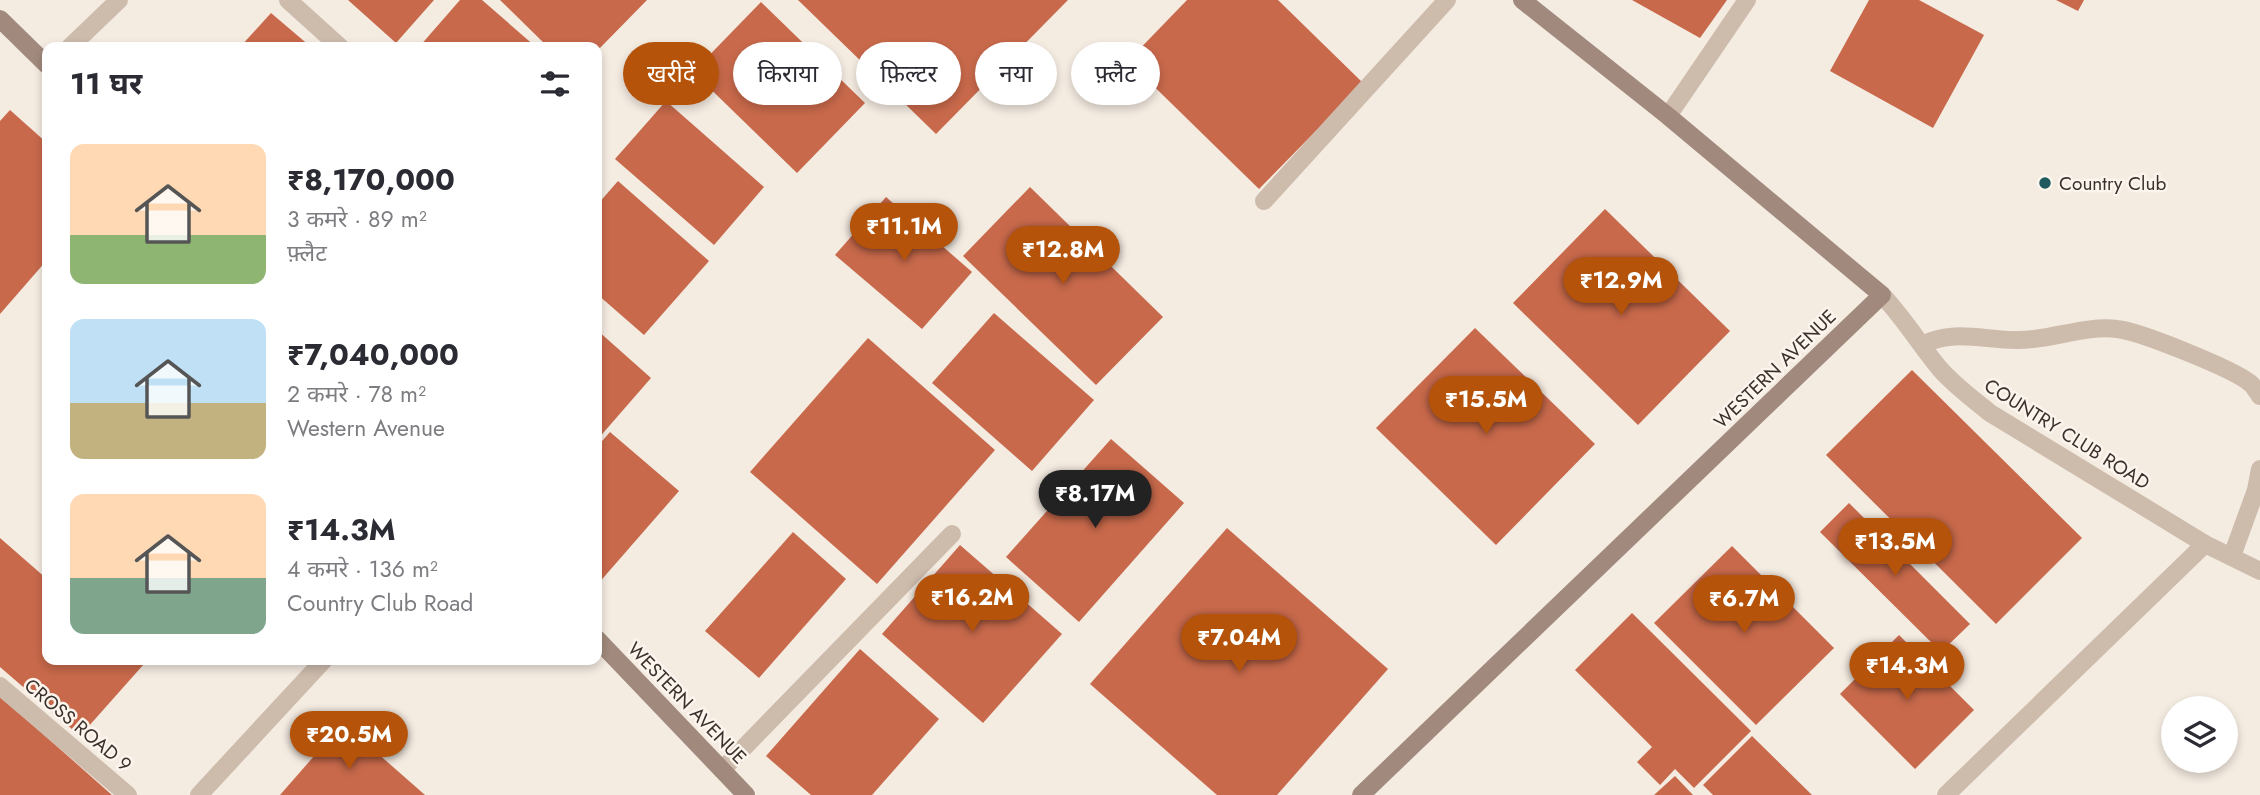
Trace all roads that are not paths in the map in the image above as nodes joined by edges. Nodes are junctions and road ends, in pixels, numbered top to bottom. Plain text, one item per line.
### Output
1 (119, 0) edge
2 (288, 0) edge
3 (1447, 0) edge
4 (1522, 0) edge
5 (1747, 0) edge
6 (0, 19) edge
7 (75, 42) edge
8 (334, 42) edge
9 (42, 60) edge
10 (1668, 116) junction
11 (1264, 201) dead end
12 (1882, 295) junction
13 (1922, 345) junction
14 (2260, 396) edge
15 (2260, 469) edge
16 (953, 534) dead end
17 (2204, 544) junction
18 (2232, 556) junction
19 (2260, 571) edge
20 (602, 644) edge
21 (319, 665) edge
22 (0, 686) edge
23 (722, 770) junction
24 (128, 795) edge
25 (199, 795) edge
26 (746, 795) edge
27 (1361, 795) edge
28 (1945, 795) edge

1 - 7 street
2 - 8 street
3 - 11 street
4 - 10 street
5 - 10 street
6 - 9 street
10 - 12 street
12 - 13 street, COUNTRY CLUB ROAD
12 - 27 street, WESTERN AVENUE
13 - 14 street
13 - 17 street, COUNTRY CLUB ROAD
15 - 18 street
16 - 23 street
17 - 18 street, COUNTRY CLUB ROAD
17 - 28 street
18 - 19 street, COUNTRY CLUB ROAD
20 - 23 street, WESTERN AVENUE
21 - 25 street
22 - 24 street, CROSS ROAD 9
23 - 26 street, WESTERN AVENUE

